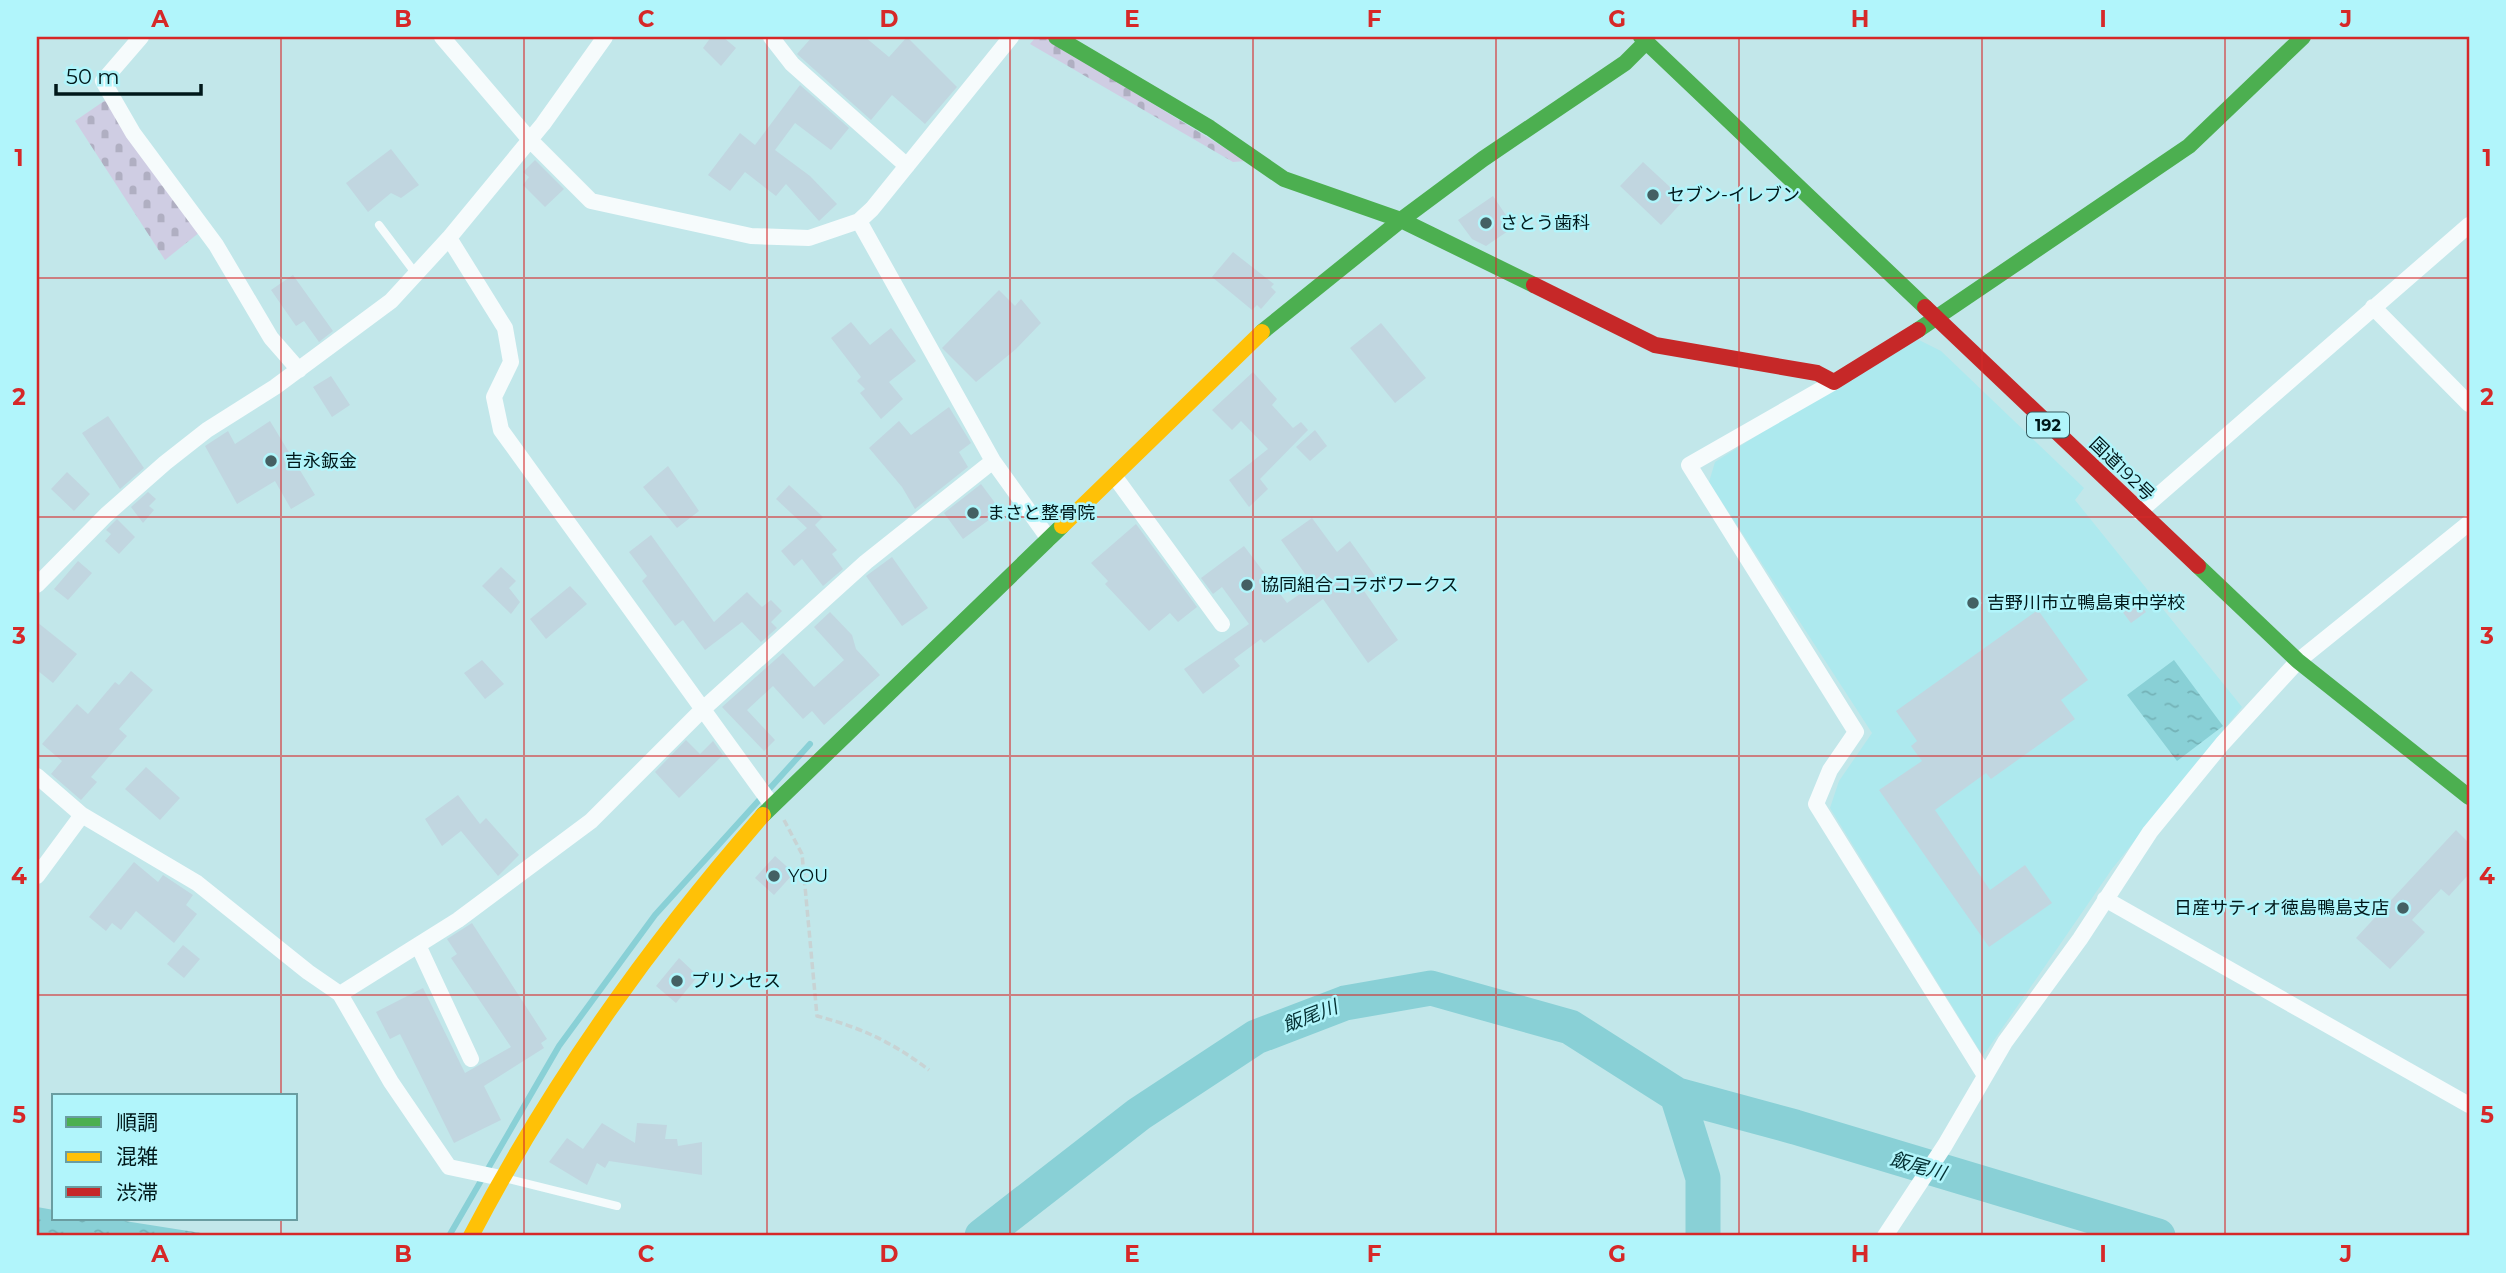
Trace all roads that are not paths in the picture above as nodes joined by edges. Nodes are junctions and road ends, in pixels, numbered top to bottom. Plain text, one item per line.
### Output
1 (141, 37) edge
2 (442, 37) edge
3 (605, 37) edge
4 (771, 37) edge
5 (1011, 37) edge
6 (1056, 37) edge
7 (2302, 37) edge
8 (1646, 38) edge
9 (530, 139) junction
10 (907, 166) junction
11 (1401, 220) junction
12 (859, 221) junction
13 (379, 225) dead end
14 (2469, 225) edge
15 (449, 238) junction
16 (416, 274) junction
17 (2373, 307) junction
18 (1936, 319) junction
19 (299, 370) junction
20 (1834, 382) junction
21 (2469, 404) edge
22 (993, 461) junction
23 (1115, 477) junction
24 (2139, 512) junction
25 (2469, 523) edge
26 (1049, 539) junction
27 (37, 585) edge
28 (1222, 624) dead end
29 (2298, 661) junction
30 (702, 709) junction
31 (37, 776) edge
32 (2469, 797) edge
33 (766, 798) junction
34 (82, 814) junction
35 (37, 876) edge
36 (2105, 899) junction
37 (418, 946) junction
38 (340, 994) junction
39 (471, 1059) dead end
40 (1984, 1074) junction
41 (2469, 1105) edge
42 (489, 1175) junction
43 (617, 1206) dead end
44 (471, 1236) edge
45 (1885, 1236) edge

1 - 19 street
2 - 9 street
3 - 9 street
4 - 10 street
5 - 10 street
6 - 11 main road
7 - 18 main road
8 - 11 main road
8 - 18 main road, 国道192号 / 192
9 - 12 street
9 - 15 street
10 - 12 street
11 - 20 main road
11 - 23 main road
12 - 22 street
13 - 16 lane
14 - 17 street
15 - 16 street
15 - 30 street
16 - 19 street
17 - 21 street
17 - 24 street
18 - 20 main road
18 - 24 main road, 国道192号 / 192
19 - 27 street
20 - 40 street
22 - 26 street
22 - 30 street
23 - 26 main road
23 - 28 street
24 - 29 main road, 国道192号 / 192
25 - 29 street
26 - 33 main road
29 - 32 main road, 国道192号 / 192
29 - 36 street
30 - 33 street
30 - 37 street
31 - 34 street
33 - 42 main road
34 - 35 street
34 - 38 street
36 - 40 street
36 - 41 street
37 - 38 street
37 - 39 street
38 - 42 street
40 - 45 street
42 - 43 lane
42 - 44 main road

